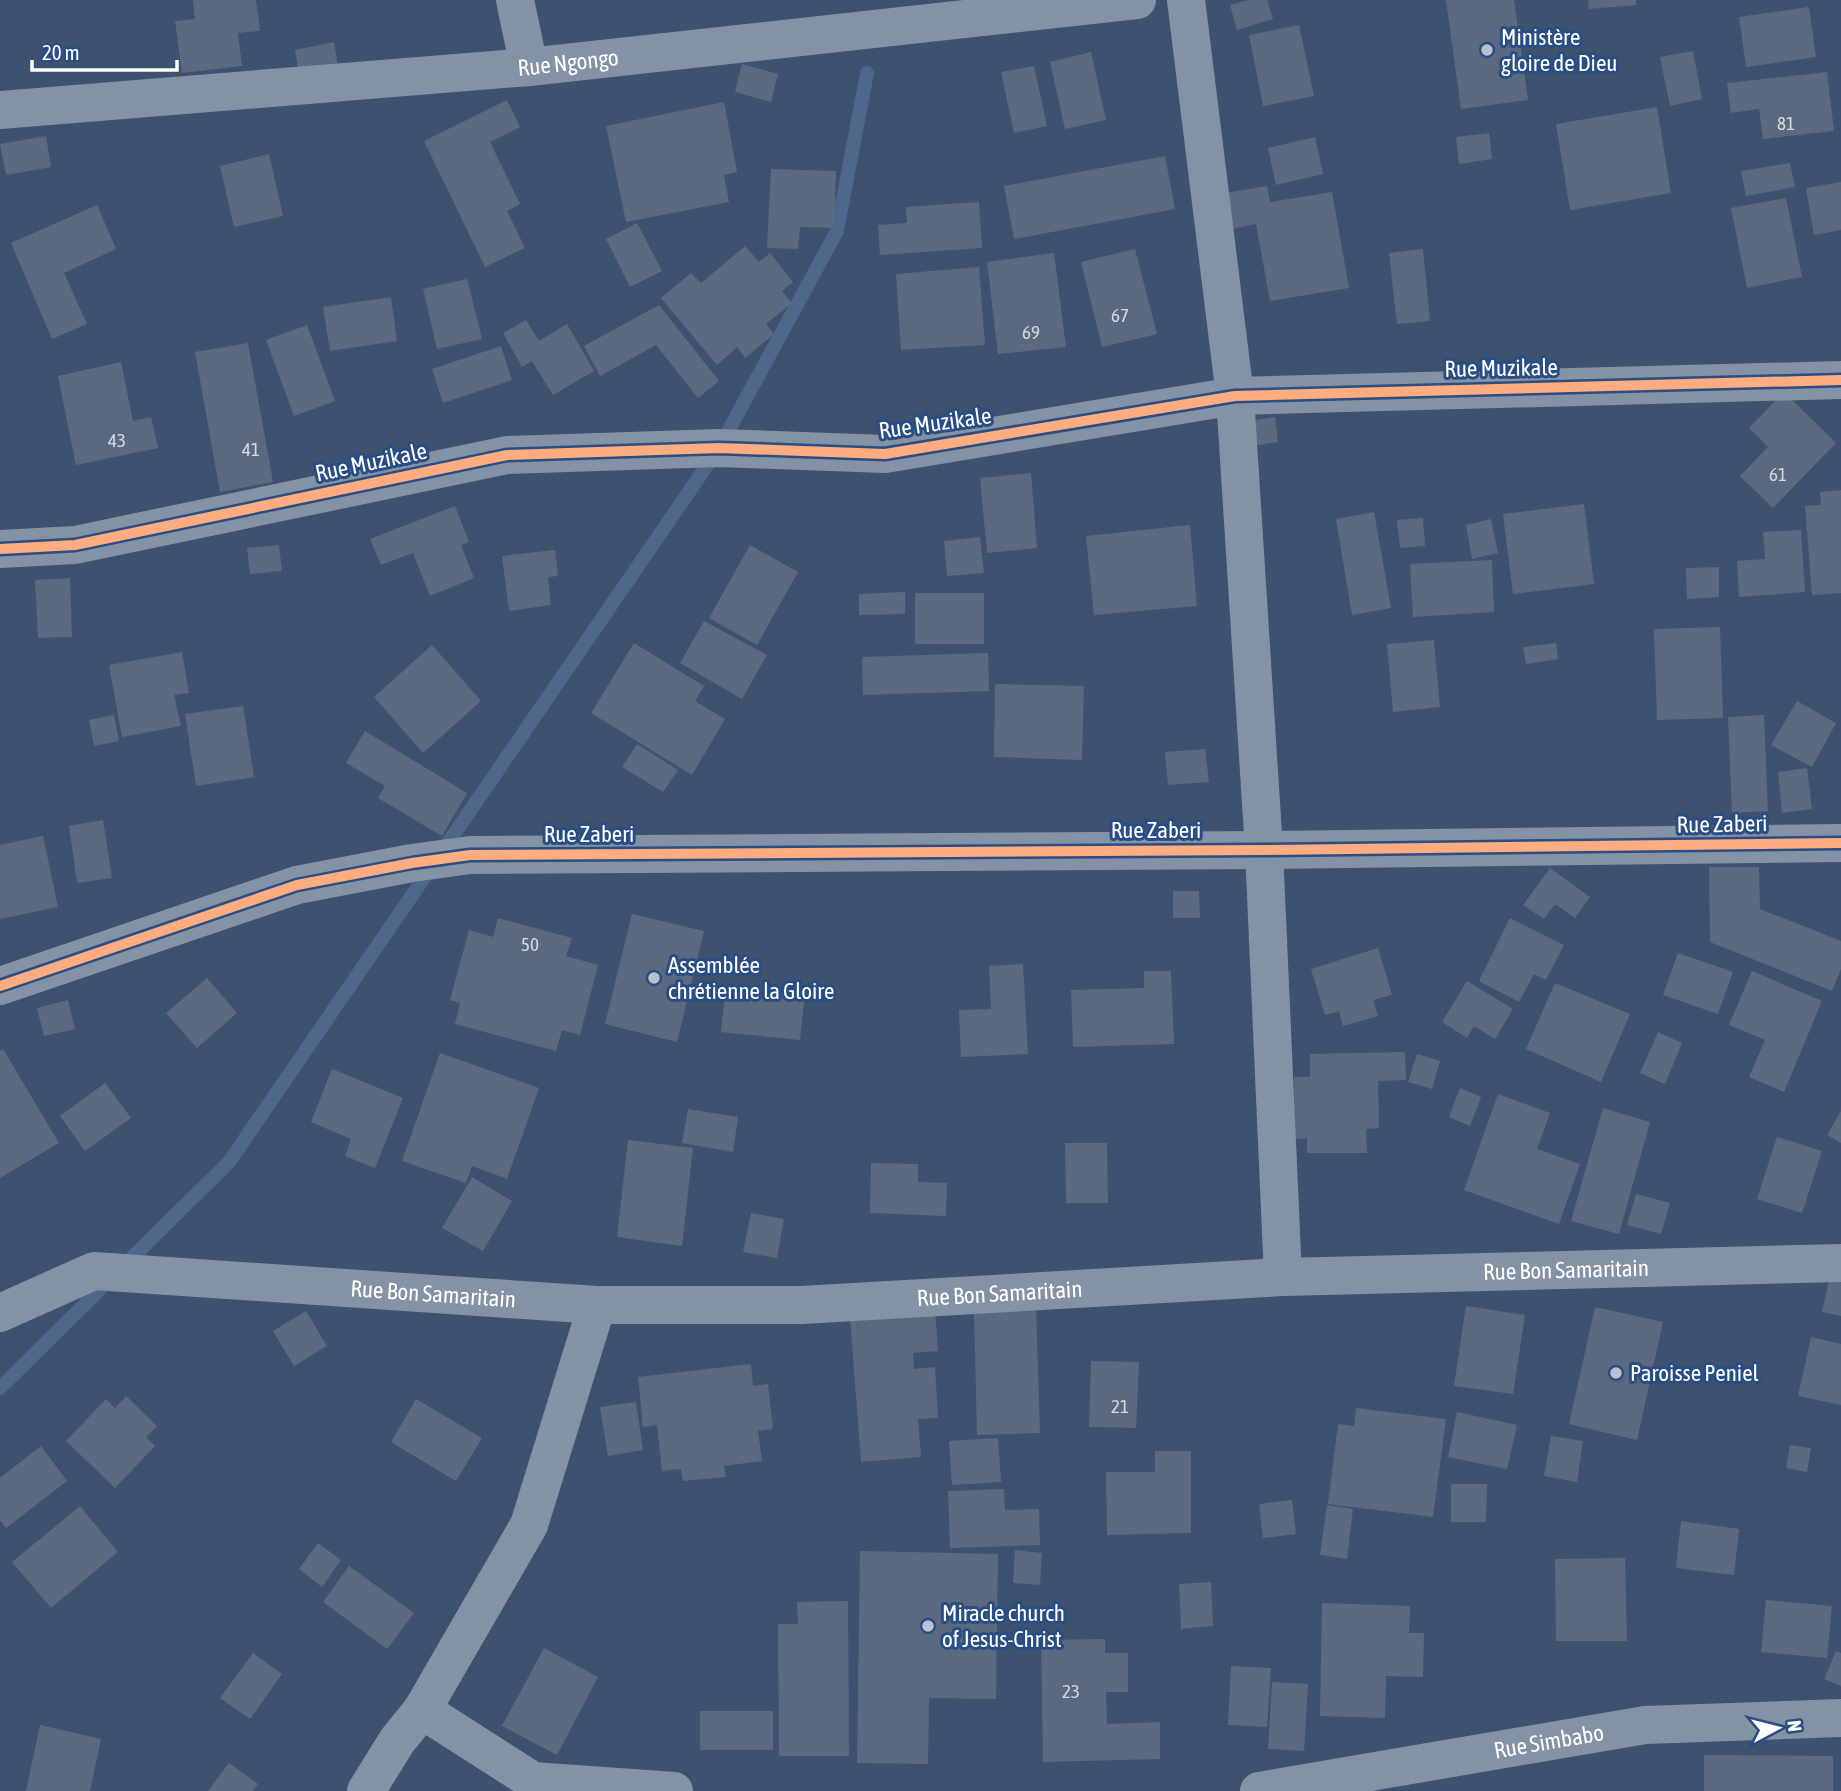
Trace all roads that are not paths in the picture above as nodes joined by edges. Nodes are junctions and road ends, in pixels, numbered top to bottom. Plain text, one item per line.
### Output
1 (516, 0) edge
2 (1137, 0) edge
3 (1186, 0) edge
4 (529, 67) junction
5 (0, 110) edge
6 (1841, 380) edge
7 (1235, 396) junction
8 (0, 549) edge
9 (1841, 844) edge
10 (1264, 850) junction
11 (0, 986) edge
12 (1841, 1263) edge
13 (1283, 1277) junction
14 (597, 1305) junction
15 (0, 1313) edge
16 (422, 1710) junction
17 (1841, 1718) edge
18 (366, 1791) edge
19 (674, 1791) edge
20 (1259, 1791) edge

1 - 4 street
2 - 4 street, Rue Ngongo
3 - 7 street
4 - 5 street, Rue Ngongo
6 - 7 street, Rue Muzikale
7 - 8 street, Rue Muzikale
7 - 10 street
9 - 10 street, Rue Zaberi
10 - 11 street, Rue Zaberi
10 - 13 street
12 - 13 street, Rue Bon Samaritain
13 - 14 street, Rue Bon Samaritain
14 - 15 street, Rue Bon Samaritain
14 - 16 street
16 - 18 street
16 - 19 street
17 - 20 street, Rue Simbabo

